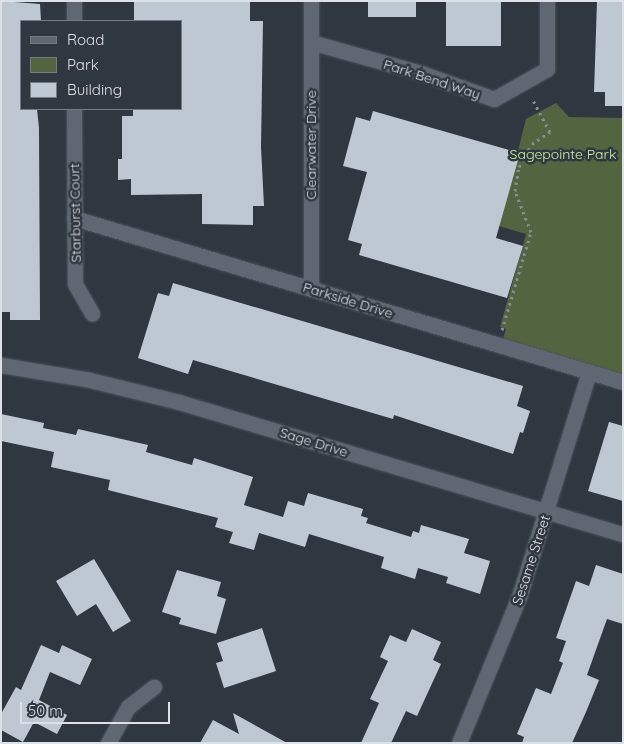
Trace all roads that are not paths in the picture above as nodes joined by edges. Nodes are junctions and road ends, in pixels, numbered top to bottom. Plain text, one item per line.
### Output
1 (74, 1) edge
2 (311, 1) edge
3 (547, 1) edge
4 (74, 20) edge
5 (311, 42) junction
6 (74, 110) edge
7 (74, 218) junction
8 (311, 289) junction
9 (92, 313) dead end
10 (1, 365) edge
11 (589, 372) junction
12 (623, 382) edge
13 (547, 512) junction
14 (623, 534) edge
15 (154, 687) dead end
16 (108, 743) edge
17 (459, 743) edge

1 - 4 street
2 - 5 street, Clearwater Drive
3 - 5 street, Park Bend Way
5 - 8 street, Clearwater Drive
6 - 7 street, Starburst Court
7 - 8 street, Parkside Drive
7 - 9 street, Starburst Court
8 - 11 street, Parkside Drive
10 - 13 street, Sage Drive
11 - 12 street, Parkside Drive
11 - 13 street, Sesame Street
13 - 14 street, Sage Drive
13 - 17 street, Sesame Street
15 - 16 street

